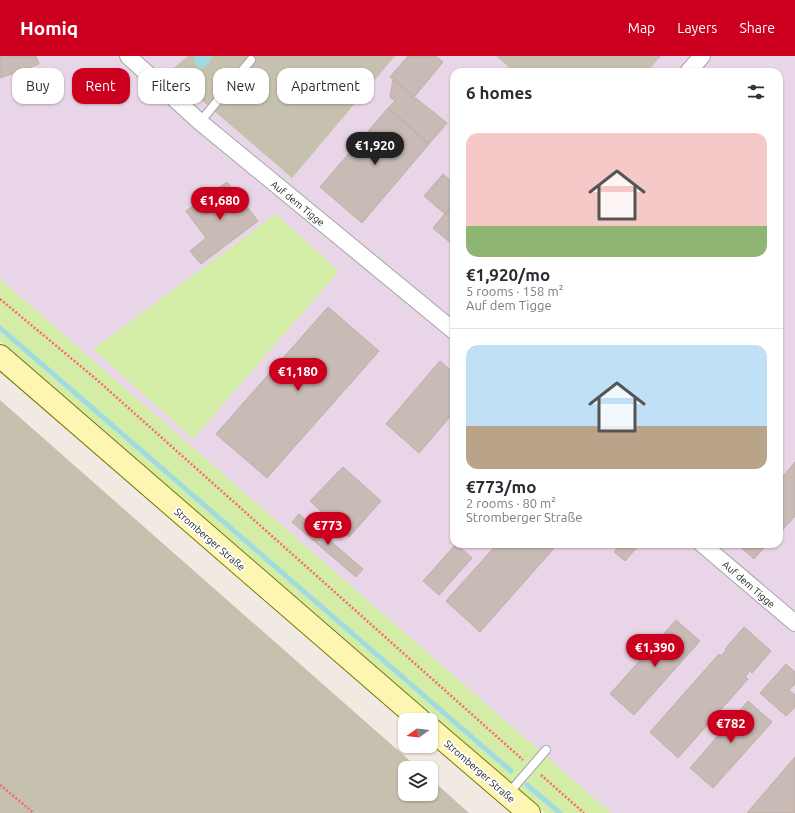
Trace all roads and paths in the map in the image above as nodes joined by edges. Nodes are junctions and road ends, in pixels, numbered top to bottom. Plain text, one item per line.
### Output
1 (128, 56) edge
2 (702, 56) edge
3 (251, 60) dead end
4 (692, 68) edge
5 (200, 122) junction
6 (0, 299) edge
7 (450, 328) edge
8 (0, 356) edge
9 (707, 548) edge
10 (795, 623) edge
11 (412, 713) edge
12 (438, 735) edge
13 (546, 750) dead end
14 (532, 767) junction
15 (0, 784) edge
16 (508, 795) junction
17 (34, 813) edge
18 (529, 813) edge
19 (584, 813) edge

1 - 5 street, Auf dem Tigge
2 - 4 street
3 - 5 lane
5 - 7 street, Auf dem Tigge
6 - 14 path
8 - 11 main road, Stromberger Straße
9 - 10 street, Auf dem Tigge
12 - 16 main road, Stromberger Straße
13 - 14 lane
14 - 16 lane
14 - 19 path
15 - 17 path
16 - 18 main road, Stromberger Straße

